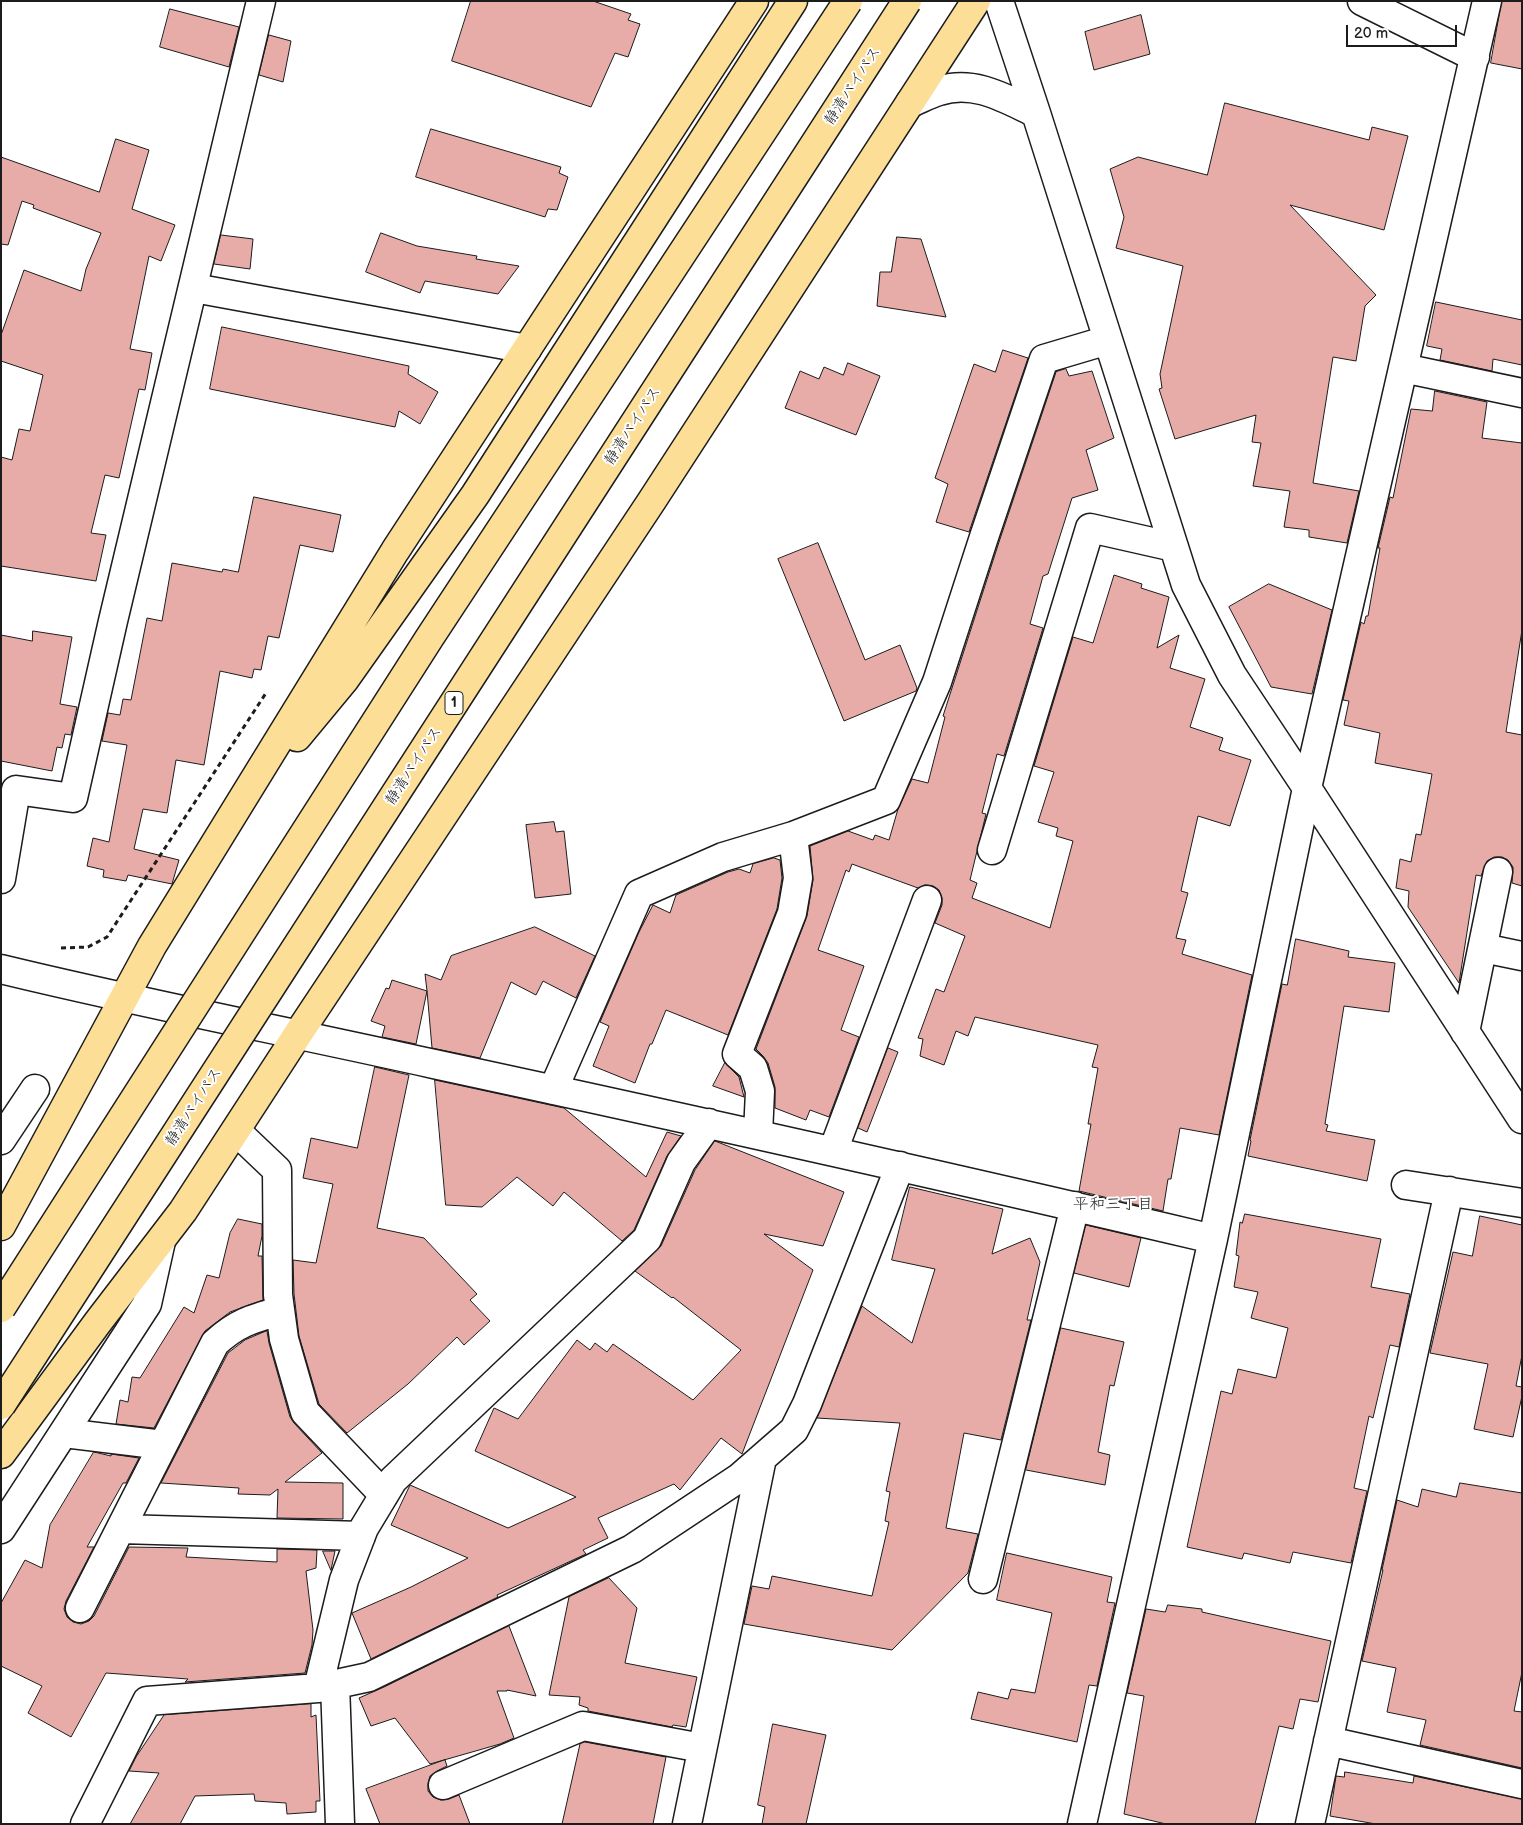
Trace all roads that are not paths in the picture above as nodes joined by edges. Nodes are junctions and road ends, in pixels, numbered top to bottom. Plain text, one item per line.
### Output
1 (262, 1) edge
2 (754, 1) edge
3 (793, 1) edge
4 (848, 1) edge
5 (907, 1) edge
6 (976, 1) edge
7 (998, 1) edge
8 (1362, 1) edge
9 (1487, 1) edge
10 (1474, 57) junction
11 (910, 103) junction
12 (1036, 113) junction
13 (194, 288) junction
14 (1108, 340) junction
15 (527, 350) junction
16 (1403, 368) junction
17 (1522, 393) edge
18 (1174, 547) junction
19 (1307, 788) junction
20 (227, 824) junction
21 (793, 836) junction
22 (992, 850) dead end
23 (1498, 872) dead end
24 (1, 879) edge
25 (927, 900) dead end
26 (1483, 948) junction
27 (1522, 956) edge
28 (1, 969) edge
29 (124, 999) junction
30 (1465, 1032) junction
31 (298, 1034) junction
32 (35, 1088) dead end
33 (553, 1090) junction
34 (1522, 1119) edge
35 (709, 1123) junction
36 (236, 1131) junction
37 (758, 1134) junction
38 (1, 1140) edge
39 (832, 1151) junction
40 (900, 1166) junction
41 (1406, 1184) dead end
42 (1449, 1191) junction
43 (1522, 1203) edge
44 (1075, 1206) junction
45 (1, 1226) edge
46 (1213, 1239) junction
47 (160, 1241) junction
48 (1, 1308) edge
49 (280, 1311) junction
50 (1, 1405) edge
51 (64, 1432) junction
52 (163, 1445) junction
53 (1, 1454) edge
54 (762, 1458) junction
55 (384, 1495) junction
56 (1, 1529) edge
57 (121, 1529) junction
58 (361, 1536) junction
59 (983, 1579) dead end
60 (80, 1608) dead end
61 (327, 1686) junction
62 (1328, 1741) junction
63 (702, 1748) junction
64 (1522, 1784) edge
65 (443, 1785) dead end
66 (85, 1824) edge
67 (340, 1824) edge
68 (687, 1824) edge
69 (1082, 1824) edge
70 (1310, 1824) edge

1 - 13 street
2 - 15 highway
3 - 20 highway
4 - 48 highway, bridge
5 - 50 highway, 静清バイパス / 1, bridge
6 - 11 highway
7 - 12 street
8 - 10 street
9 - 10 street
10 - 16 street
11 - 12 street
11 - 31 highway
12 - 14 street
13 - 15 street
13 - 24 street
14 - 18 street
14 - 21 street
15 - 20 highway
16 - 17 street
16 - 19 street
18 - 19 street
18 - 22 street
19 - 30 street
19 - 46 street
20 - 29 highway
21 - 33 street
21 - 37 street
23 - 26 street
25 - 39 street
26 - 27 street
26 - 30 street
28 - 29 street
29 - 31 street
29 - 45 highway
30 - 34 street
31 - 33 street
31 - 36 highway
32 - 38 street
33 - 35 street
35 - 37 street
35 - 55 street
36 - 47 highway
36 - 49 street
37 - 39 street
39 - 40 street
40 - 44 street
40 - 54 street
41 - 42 street
42 - 43 street
42 - 62 street
44 - 46 street
44 - 59 street
46 - 69 street
47 - 51 street
47 - 53 highway
49 - 52 street
49 - 55 street
51 - 52 street
51 - 56 street
52 - 57 street
54 - 61 street
54 - 63 street
55 - 58 street
57 - 58 street
57 - 60 street
58 - 61 street
61 - 66 street
61 - 67 street
62 - 64 street
62 - 70 street
63 - 65 street
63 - 68 street

